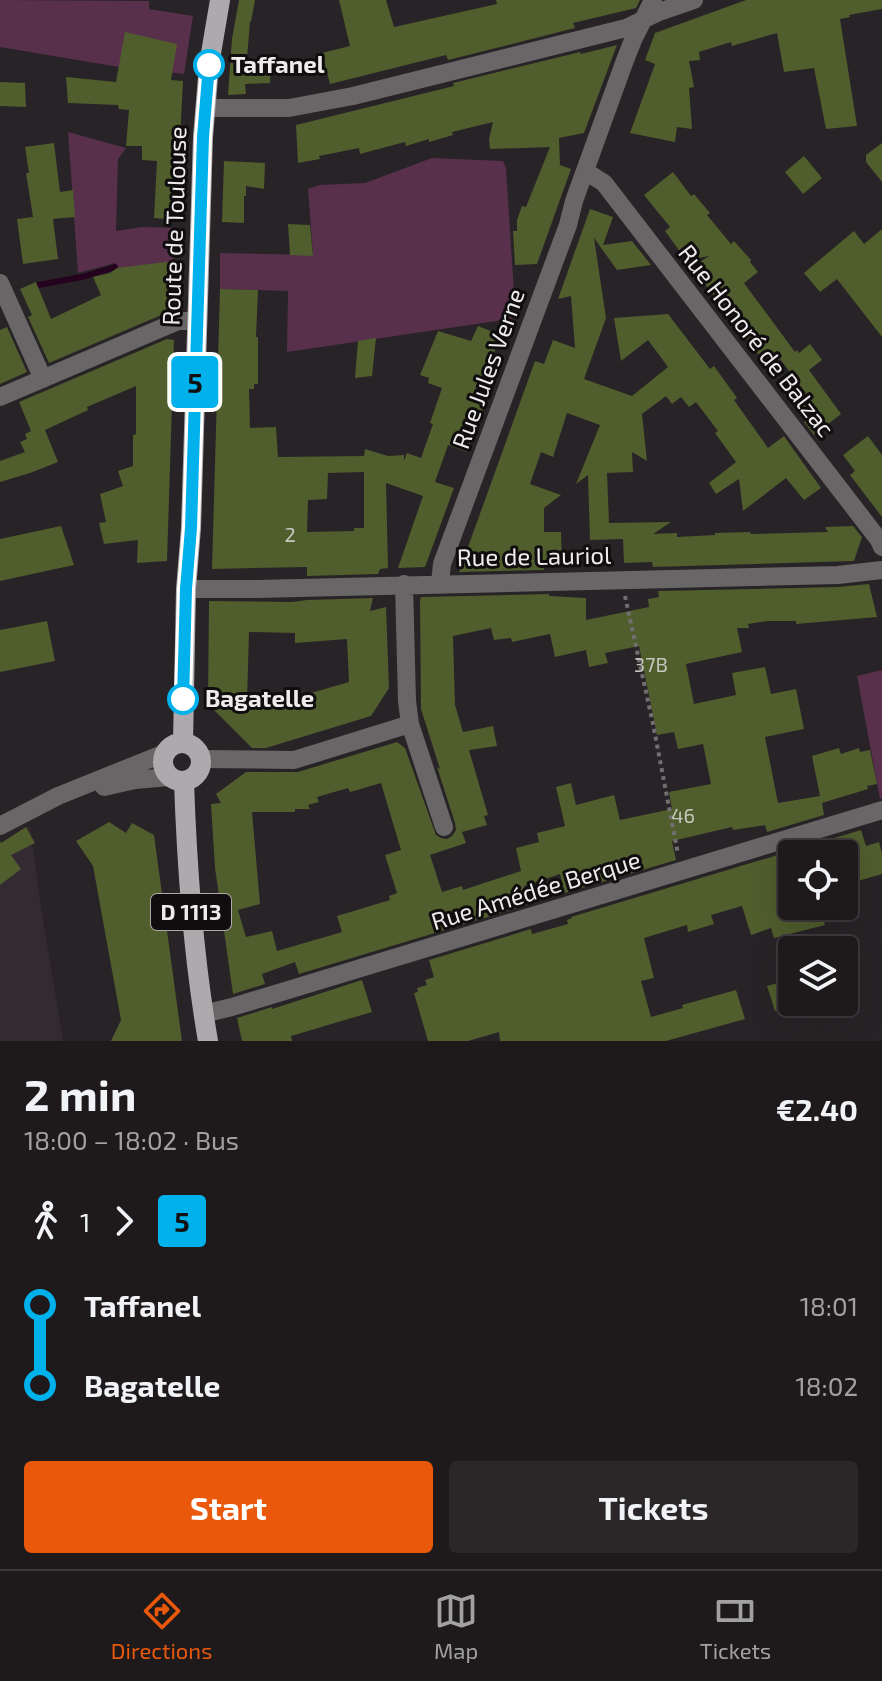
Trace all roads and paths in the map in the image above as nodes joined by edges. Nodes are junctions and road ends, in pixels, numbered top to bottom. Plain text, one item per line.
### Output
1 (220, 0) edge
2 (653, 0) edge
3 (694, 0) edge
4 (643, 21) junction
5 (205, 108) junction
6 (585, 171) junction
7 (0, 283) edge
8 (197, 321) junction
9 (43, 379) junction
10 (0, 397) edge
11 (882, 547) edge
12 (882, 570) edge
13 (621, 579) junction
14 (440, 583) junction
15 (404, 584) junction
16 (186, 589) junction
17 (410, 724) junction
18 (174, 748) junction
19 (201, 759) junction
20 (176, 780) junction
21 (58, 796) junction
22 (882, 810) edge
23 (0, 826) edge
24 (444, 827) dead end
25 (681, 872) junction
26 (203, 1014) junction
27 (208, 1041) edge

1 - 5 main road, Route de Toulouse
2 - 4 street, Rue Jules Verne
3 - 4 street
4 - 5 street
4 - 6 street, Rue Jules Verne
5 - 8 main road, Route de Toulouse
6 - 11 street, Rue Honoré de Balzac
6 - 14 street, Rue Jules Verne
7 - 9 street
8 - 9 street
8 - 16 main road, Route de Toulouse
9 - 10 street
12 - 13 street, Rue de Lauriol
13 - 14 street, Rue de Lauriol
13 - 25 path
14 - 15 street, Rue de Lauriol
15 - 16 street, Rue de Lauriol
15 - 17 street
16 - 18 main road, Route de Toulouse
17 - 19 street
17 - 24 street
18 - 19 main road
18 - 20 main road, Route de Toulouse
18 - 21 street
19 - 20 main road
20 - 21 street
20 - 26 main road, Route de Toulouse / D 1113
21 - 23 street
22 - 25 street, Rue Amédée Berque
25 - 26 street, Rue Amédée Berque
26 - 27 main road, Route de Toulouse / D 1113

